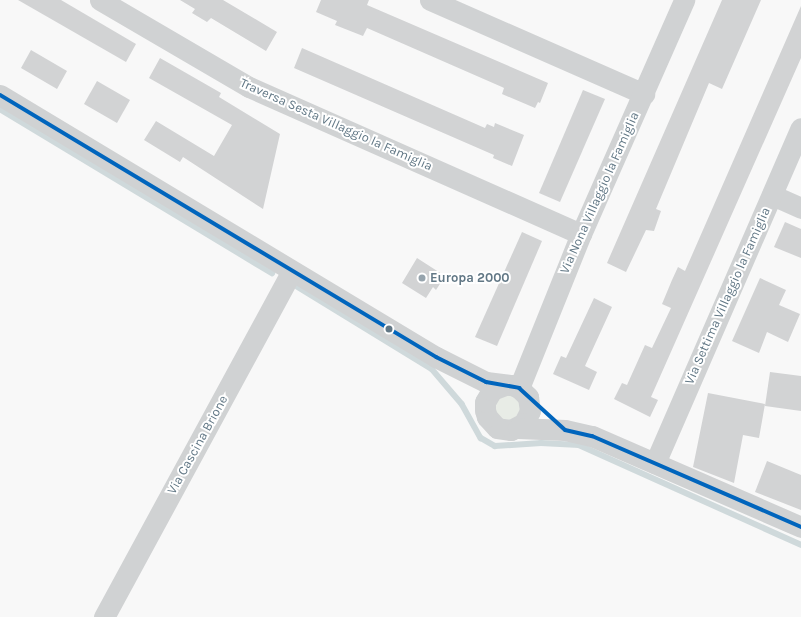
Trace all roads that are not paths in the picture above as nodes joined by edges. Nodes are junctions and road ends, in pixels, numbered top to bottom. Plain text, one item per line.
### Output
1 (100, 0) edge
2 (430, 0) edge
3 (684, 0) edge
4 (644, 94) junction
5 (0, 95) edge
6 (801, 128) edge
7 (772, 195) junction
8 (801, 208) edge
9 (580, 234) junction
10 (291, 272) junction
11 (436, 357) junction
12 (517, 390) junction
13 (487, 417) junction
14 (518, 428) junction
15 (565, 430) junction
16 (655, 463) junction
17 (801, 527) edge
18 (104, 617) edge

1 - 9 street, Traversa Sesta Villaggio la Famiglia
2 - 4 street
3 - 4 street, Via Nona Villaggio la Famiglia
4 - 9 street, Via Nona Villaggio la Famiglia
5 - 10 street
6 - 7 street, Via Settima Villaggio la Famiglia
7 - 8 street
7 - 16 street, Via Settima Villaggio la Famiglia
9 - 12 street, Via Nona Villaggio la Famiglia
10 - 11 street
10 - 18 street, Via Cascina Brione
11 - 12 street
11 - 13 street
12 - 13 street
12 - 14 street
12 - 15 street
13 - 14 street
14 - 15 street
15 - 16 street
16 - 17 street

